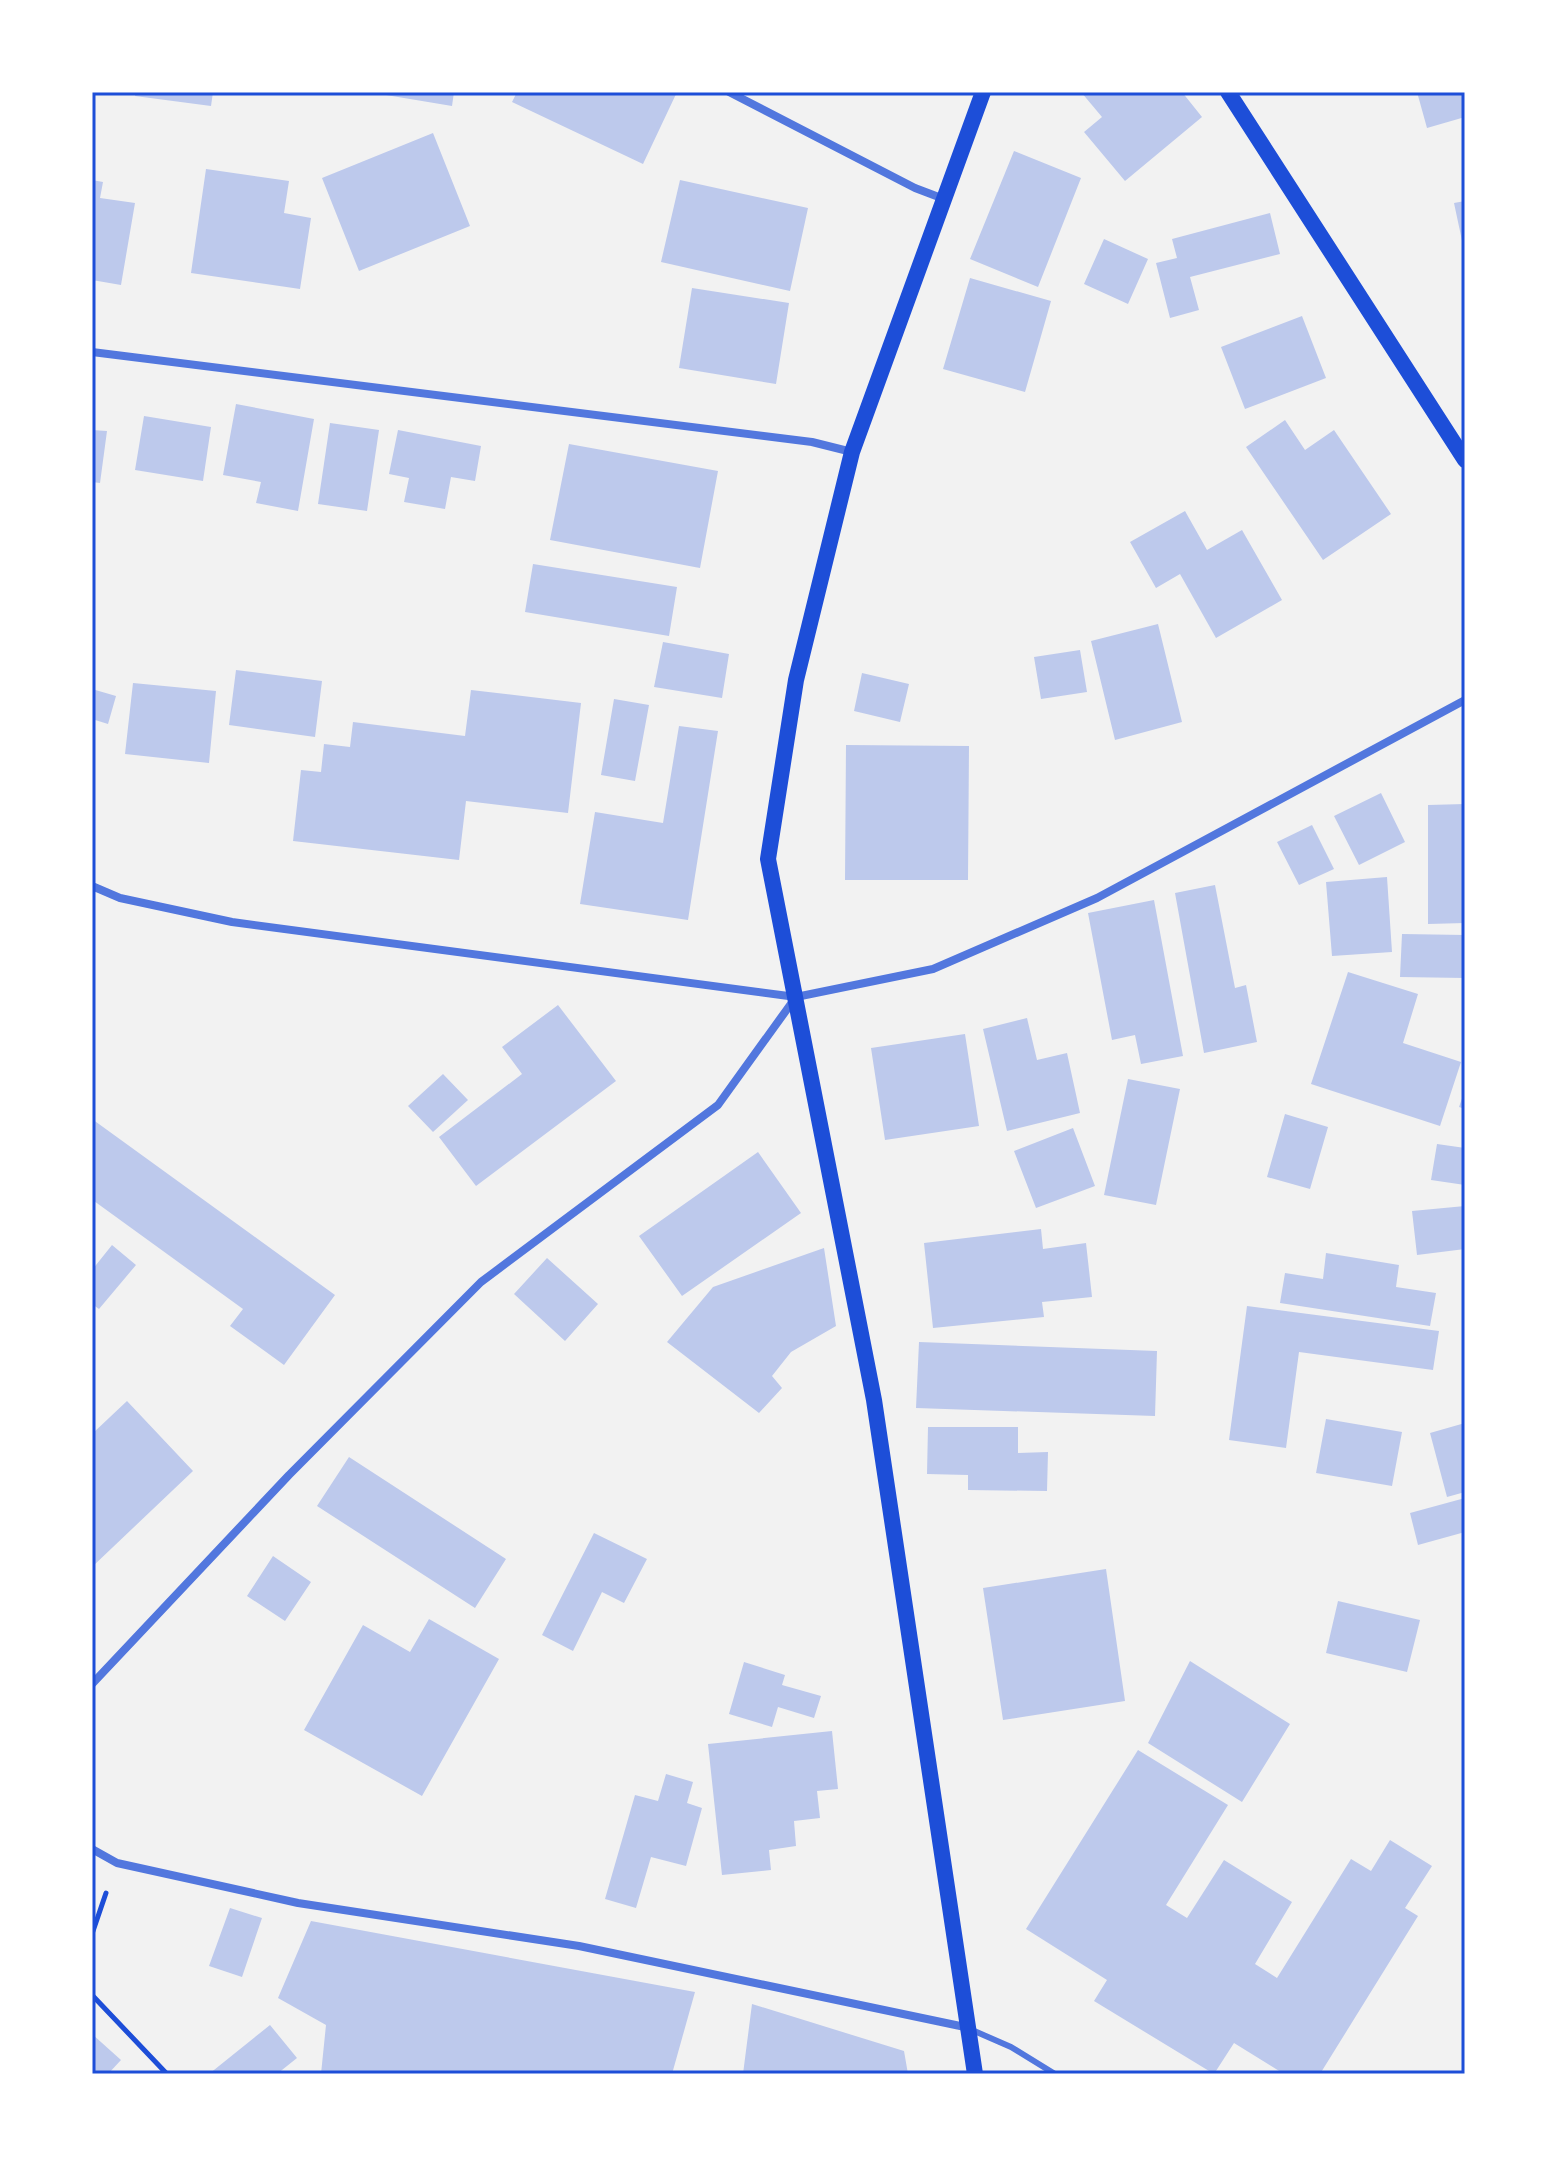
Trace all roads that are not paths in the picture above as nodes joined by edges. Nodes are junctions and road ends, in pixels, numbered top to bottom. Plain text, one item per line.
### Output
1 (729, 92) edge
2 (983, 92) edge
3 (1228, 92) edge
4 (944, 199) junction
5 (92, 352) edge
6 (852, 452) junction
7 (1465, 460) edge
8 (1465, 700) edge
9 (92, 886) edge
10 (796, 997) junction
11 (92, 1684) edge
12 (92, 1849) edge
13 (965, 2027) junction
14 (975, 2074) edge
15 (1055, 2074) edge

1 - 4 street
2 - 4 main road
3 - 7 main road
4 - 6 main road
5 - 6 street
6 - 10 main road
8 - 10 street
9 - 10 street
10 - 11 street
10 - 13 main road
12 - 13 street
13 - 14 main road
13 - 15 lane

